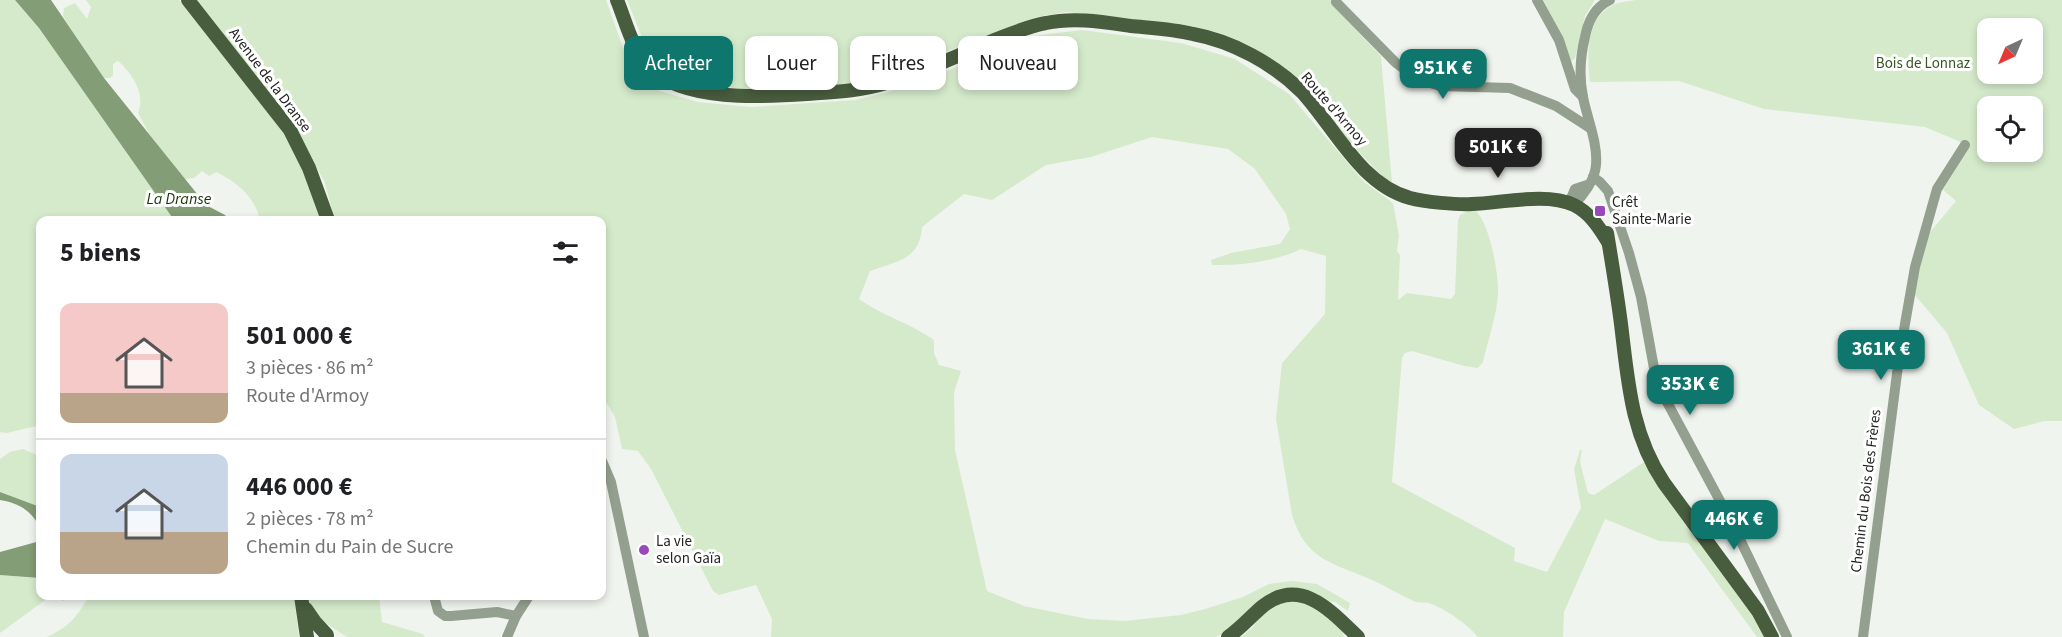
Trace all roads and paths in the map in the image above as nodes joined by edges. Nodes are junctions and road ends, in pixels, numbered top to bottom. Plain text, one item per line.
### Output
1 (188, 0) edge
2 (617, 0) edge
3 (1538, 0) edge
4 (1610, 0) edge
5 (1336, 2) dead end
6 (1583, 98) junction
7 (1590, 128) junction
8 (1965, 145) dead end
9 (1590, 181) junction
10 (1573, 201) junction
11 (327, 216) edge
12 (606, 484) edge
13 (435, 600) edge
14 (526, 600) edge
15 (302, 601) edge
16 (516, 616) junction
17 (325, 636) edge
18 (307, 637) edge
19 (507, 637) edge
20 (644, 637) edge
21 (1228, 637) edge
22 (1358, 637) edge
23 (1772, 637) edge
24 (1787, 637) edge
25 (1863, 637) edge

1 - 11 main road, Avenue de la Dranse
2 - 10 main road, Route d'Armoy
3 - 6 street
4 - 6 street
5 - 7 street
6 - 7 street
7 - 9 street
8 - 25 street, Chemin du Bois des Frères
9 - 10 street
9 - 24 street
10 - 23 main road
12 - 20 street
13 - 16 street
14 - 16 street
15 - 17 main road
15 - 18 main road
16 - 19 street
21 - 22 main road

